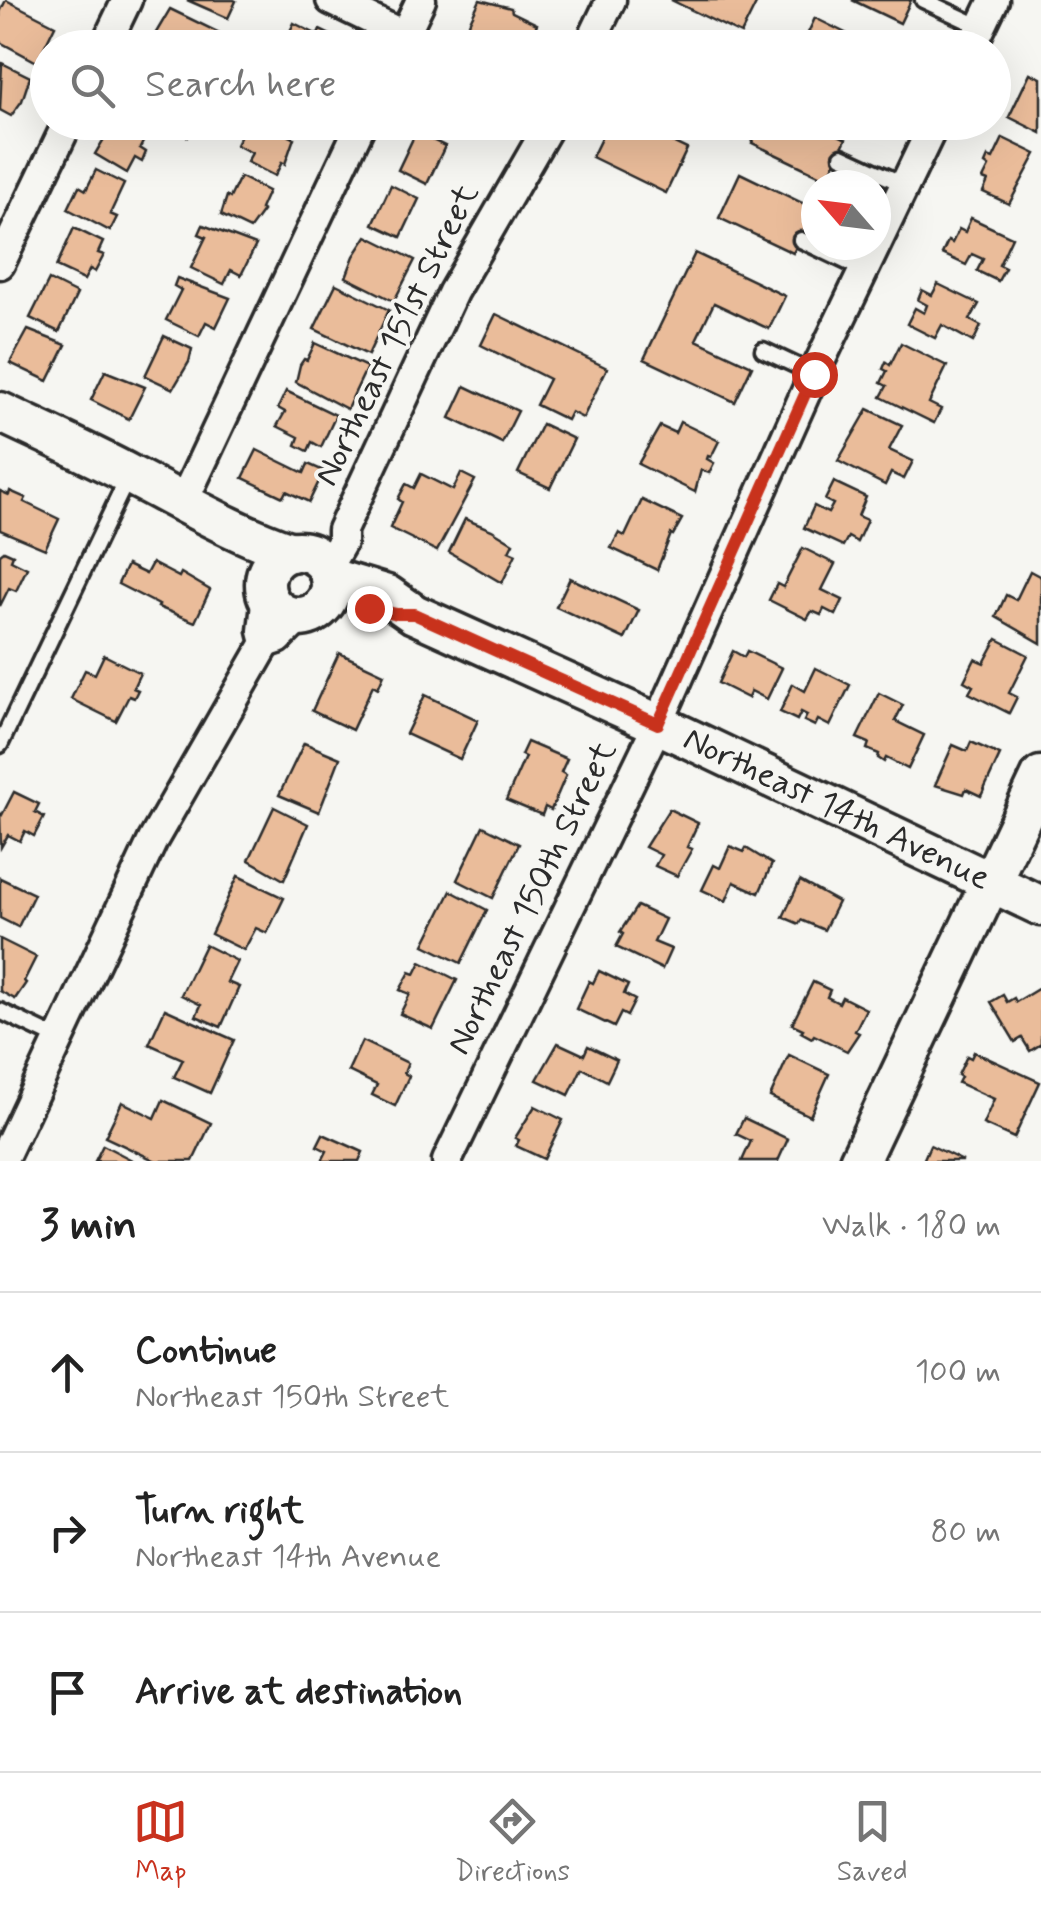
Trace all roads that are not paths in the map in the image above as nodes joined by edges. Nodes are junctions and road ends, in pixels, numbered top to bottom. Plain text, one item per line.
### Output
1 (128, 0) edge
2 (330, 0) edge
3 (421, 0) edge
4 (611, 0) edge
5 (923, 0) edge
6 (994, 0) edge
7 (113, 30) edge
8 (382, 30) edge
9 (406, 30) edge
10 (597, 30) edge
11 (966, 30) edge
12 (979, 30) edge
13 (59, 140) edge
14 (354, 140) edge
15 (542, 140) edge
16 (927, 140) edge
17 (842, 156) dead end
18 (905, 186) junction
19 (843, 260) edge
20 (0, 264) edge
21 (864, 270) junction
22 (764, 350) dead end
23 (814, 374) junction
24 (0, 412) edge
25 (129, 474) junction
26 (197, 511) junction
27 (312, 579) junction
28 (266, 592) junction
29 (266, 643) junction
30 (658, 724) junction
31 (0, 746) edge
32 (1041, 776) edge
33 (990, 882) junction
34 (1041, 906) edge
35 (0, 1011) edge
36 (61, 1040) junction
37 (2, 1161) edge
38 (447, 1161) edge
39 (858, 1161) edge

1 - 7 street
2 - 8 street
3 - 9 street
4 - 10 street
5 - 11 lane
6 - 12 street
13 - 20 street
14 - 26 street
15 - 27 street, Northeast 151st Street
16 - 18 street, Northeast 150th Street
17 - 18 lane
18 - 21 street, Northeast 150th Street
19 - 21 lane
21 - 23 street, Northeast 150th Street
22 - 23 lane
23 - 30 street, Northeast 150th Street
24 - 25 street, Northeast 14th Avenue
25 - 26 street, Northeast 14th Avenue
25 - 31 lane
26 - 27 street, Northeast 14th Avenue
26 - 28 street, Northeast 14th Avenue
27 - 28 street, Northeast 14th Avenue
27 - 29 street
27 - 30 street, Northeast 14th Avenue
28 - 29 street
29 - 36 street
30 - 33 street, Northeast 14th Avenue
30 - 38 street, Northeast 150th Street
32 - 33 street
33 - 34 street, Northeast 14th Avenue
33 - 39 street
35 - 36 lane
36 - 37 street

